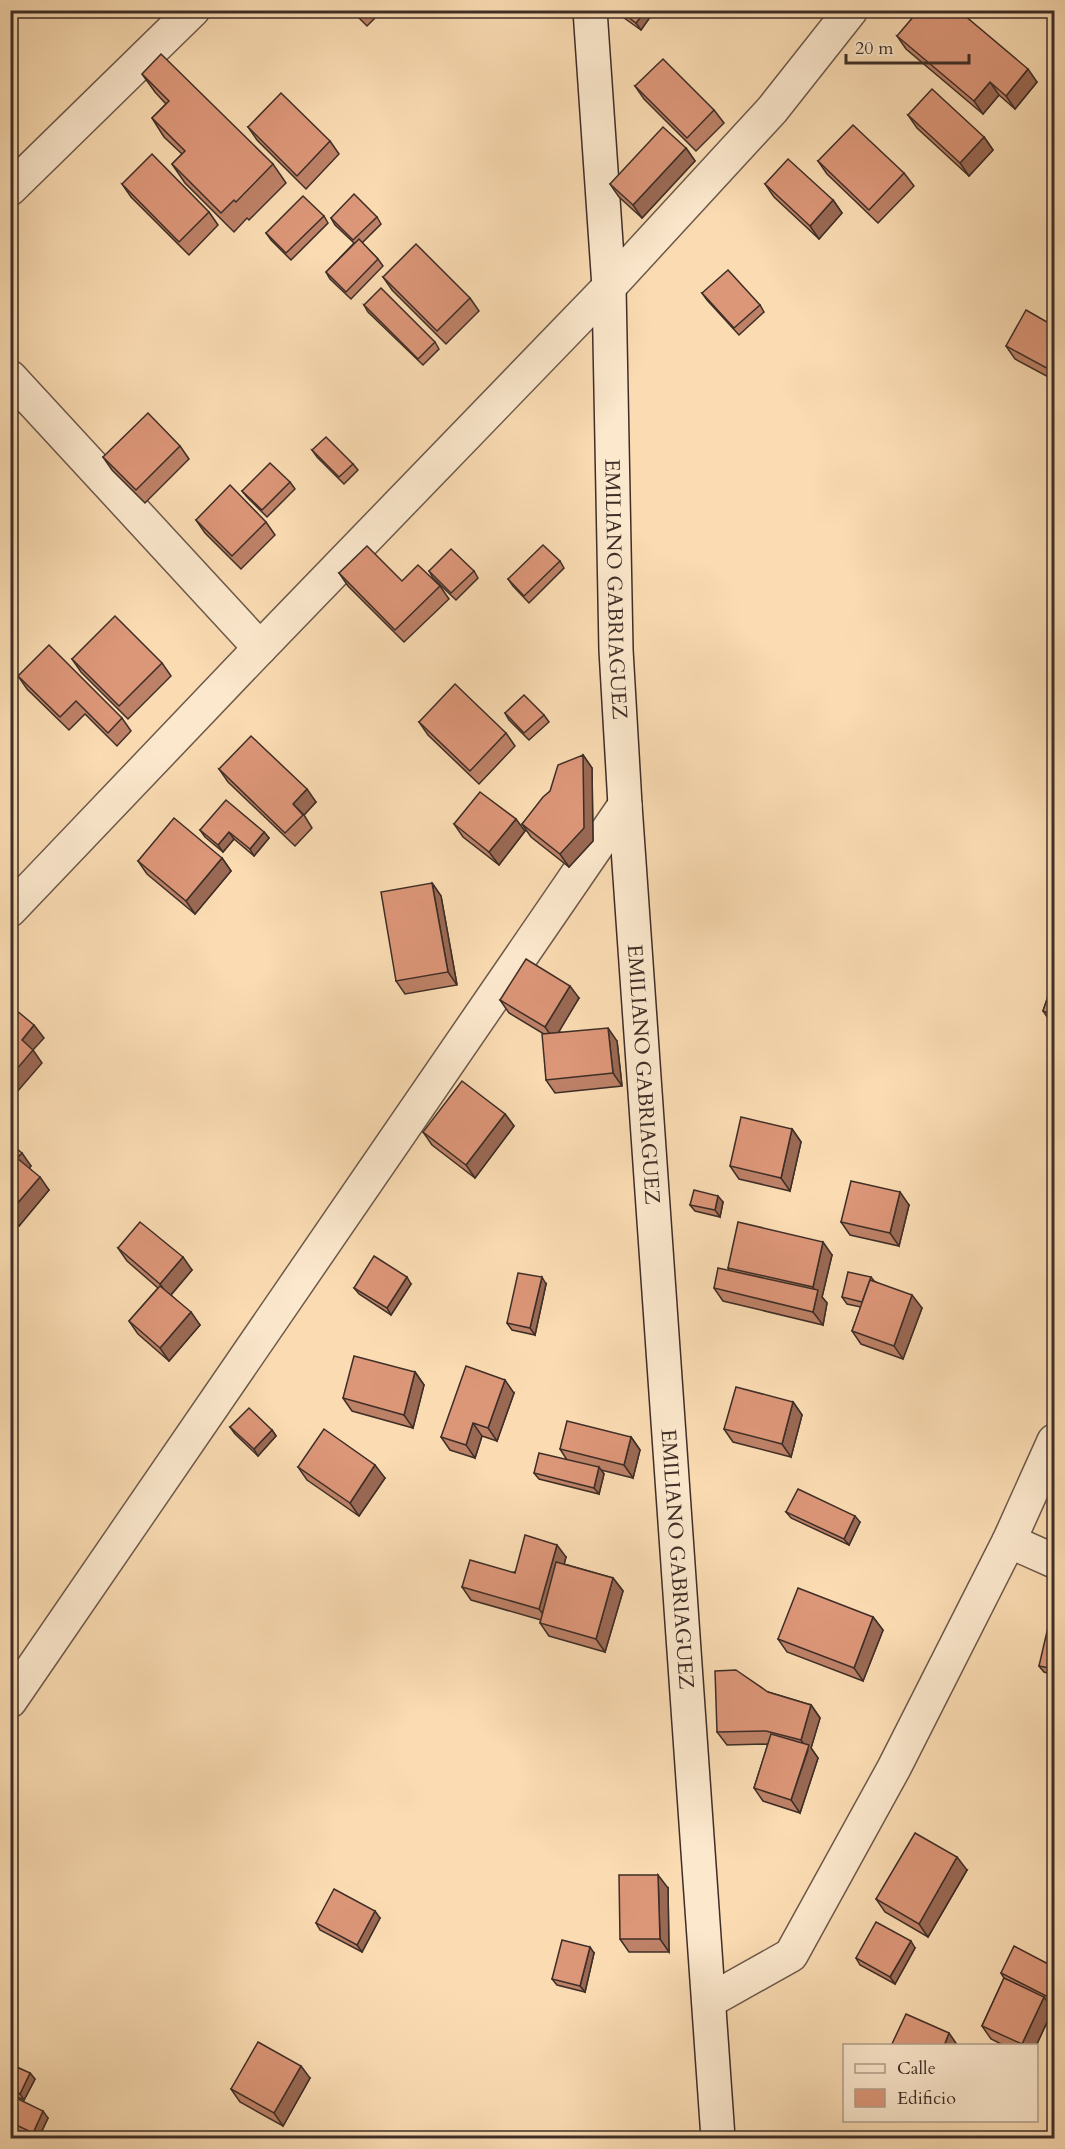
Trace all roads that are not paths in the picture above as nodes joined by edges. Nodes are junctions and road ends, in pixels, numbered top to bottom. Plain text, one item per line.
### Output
1 (193, 10) edge
2 (590, 10) edge
3 (852, 10) edge
4 (10, 189) edge
5 (609, 287) junction
6 (10, 377) edge
7 (260, 648) junction
8 (625, 805) junction
9 (10, 910) edge
10 (1054, 1441) edge
11 (1009, 1541) junction
12 (1054, 1561) edge
13 (10, 1701) edge
14 (708, 2001) junction
15 (717, 2139) edge

1 - 4 street
2 - 5 street, EMILIANO GABRIAGUEZ
3 - 5 street
5 - 7 street
5 - 8 street, EMILIANO GABRIAGUEZ
6 - 7 street
7 - 9 street
8 - 13 street
8 - 14 street, EMILIANO GABRIAGUEZ
10 - 11 street
11 - 12 street
11 - 14 street
14 - 15 street, EMILIANO GABRIAGUEZ

